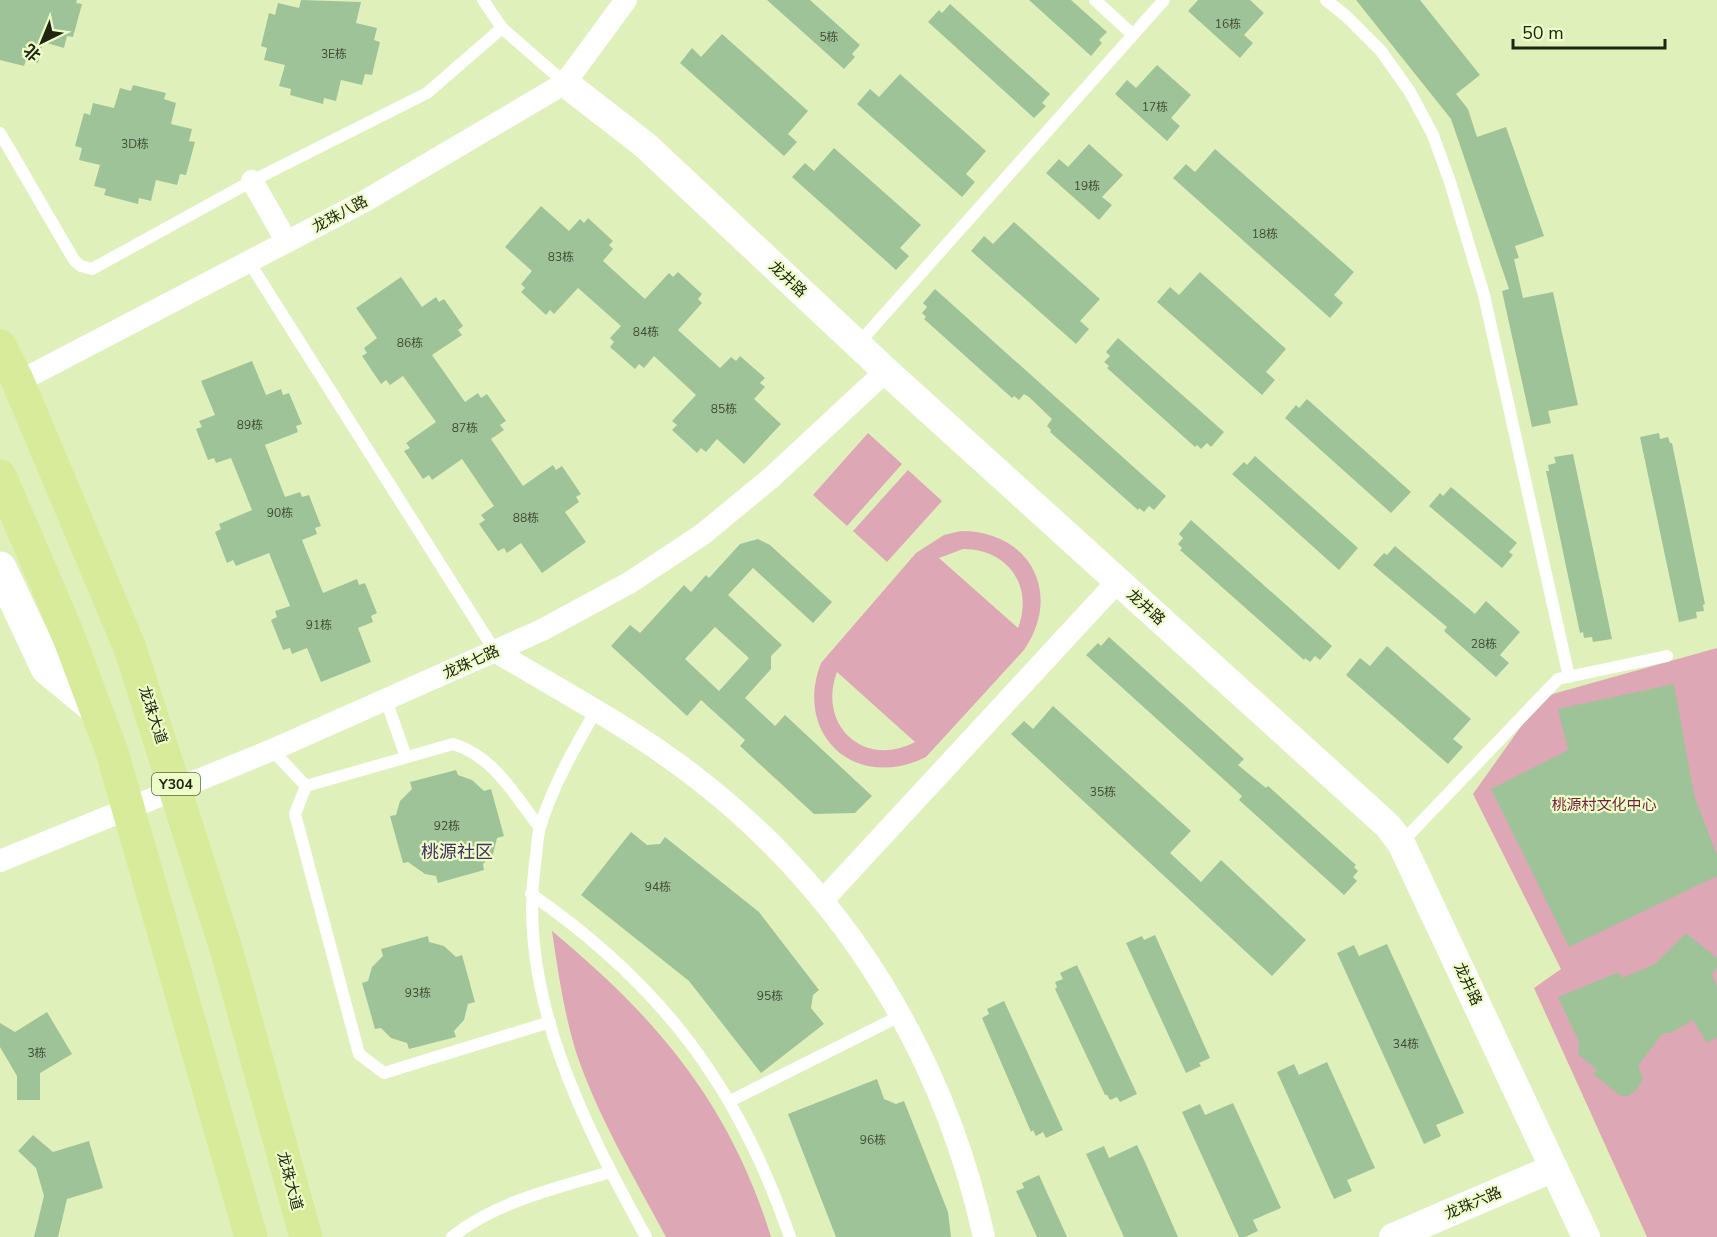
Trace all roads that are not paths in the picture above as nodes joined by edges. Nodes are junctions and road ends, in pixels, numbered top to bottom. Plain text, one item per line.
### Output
1 (483, 0) edge
2 (626, 0) edge
3 (1095, 0) edge
4 (1164, 0) edge
5 (1326, 0) edge
6 (502, 28) junction
7 (1133, 35) junction
8 (564, 83) junction
9 (0, 134) edge
10 (252, 181) junction
11 (287, 242) junction
12 (249, 262) junction
13 (858, 345) junction
14 (0, 346) edge
15 (886, 371) junction
16 (18, 382) junction
17 (0, 476) edge
18 (0, 568) edge
19 (1118, 582) junction
20 (495, 651) junction
21 (1667, 656) dead end
22 (1569, 677) junction
23 (386, 699) junction
24 (94, 707) junction
25 (595, 711) junction
26 (272, 750) junction
27 (406, 758) junction
28 (306, 786) junction
29 (177, 788) junction
30 (129, 807) junction
31 (540, 828) junction
32 (1401, 843) junction
33 (0, 861) edge
34 (531, 894) junction
35 (823, 900) junction
36 (902, 1015) junction
37 (550, 1022) junction
38 (730, 1101) junction
39 (1554, 1168) junction
40 (610, 1172) junction
41 (251, 1237) edge
42 (306, 1237) edge
43 (452, 1237) edge
44 (646, 1237) edge
45 (790, 1237) edge
46 (984, 1237) edge
47 (1393, 1237) edge
48 (1586, 1237) edge

1 - 6 lane
2 - 8 street, 龙珠八路
3 - 7 lane
4 - 7 lane
5 - 22 lane
6 - 8 lane
6 - 10 lane
7 - 13 lane
8 - 11 street, 龙珠八路
8 - 13 street, 龙井路
9 - 10 lane
10 - 11 street
11 - 12 street, 龙珠八路
12 - 16 street, 龙珠八路
12 - 20 lane
13 - 15 street, 龙井路
14 - 16 main road, 龙珠大道 / Y304
15 - 19 street, 龙井路
15 - 20 street, 龙珠七路
16 - 29 main road, 龙珠大道 / Y304
17 - 24 main road
18 - 24 main road
19 - 32 street, 龙井路
19 - 35 street
20 - 23 street, 龙珠七路
20 - 25 street
21 - 22 lane
22 - 32 lane
23 - 26 street, 龙珠七路
23 - 27 lane
24 - 30 main road
25 - 31 lane
25 - 35 street
26 - 28 lane
26 - 29 street, 龙珠七路
27 - 28 lane
27 - 31 lane
28 - 37 lane
29 - 30 street, 龙珠七路
29 - 42 main road, 龙珠大道 / Y304
30 - 33 street, 龙珠七路
30 - 41 main road
31 - 34 lane
32 - 39 street, 龙井路
34 - 37 lane
34 - 38 lane
35 - 36 street
36 - 38 lane
36 - 46 street
37 - 40 lane
38 - 45 lane
39 - 47 street, 龙珠六路
39 - 48 street, 龙井路
40 - 43 lane
40 - 44 lane

